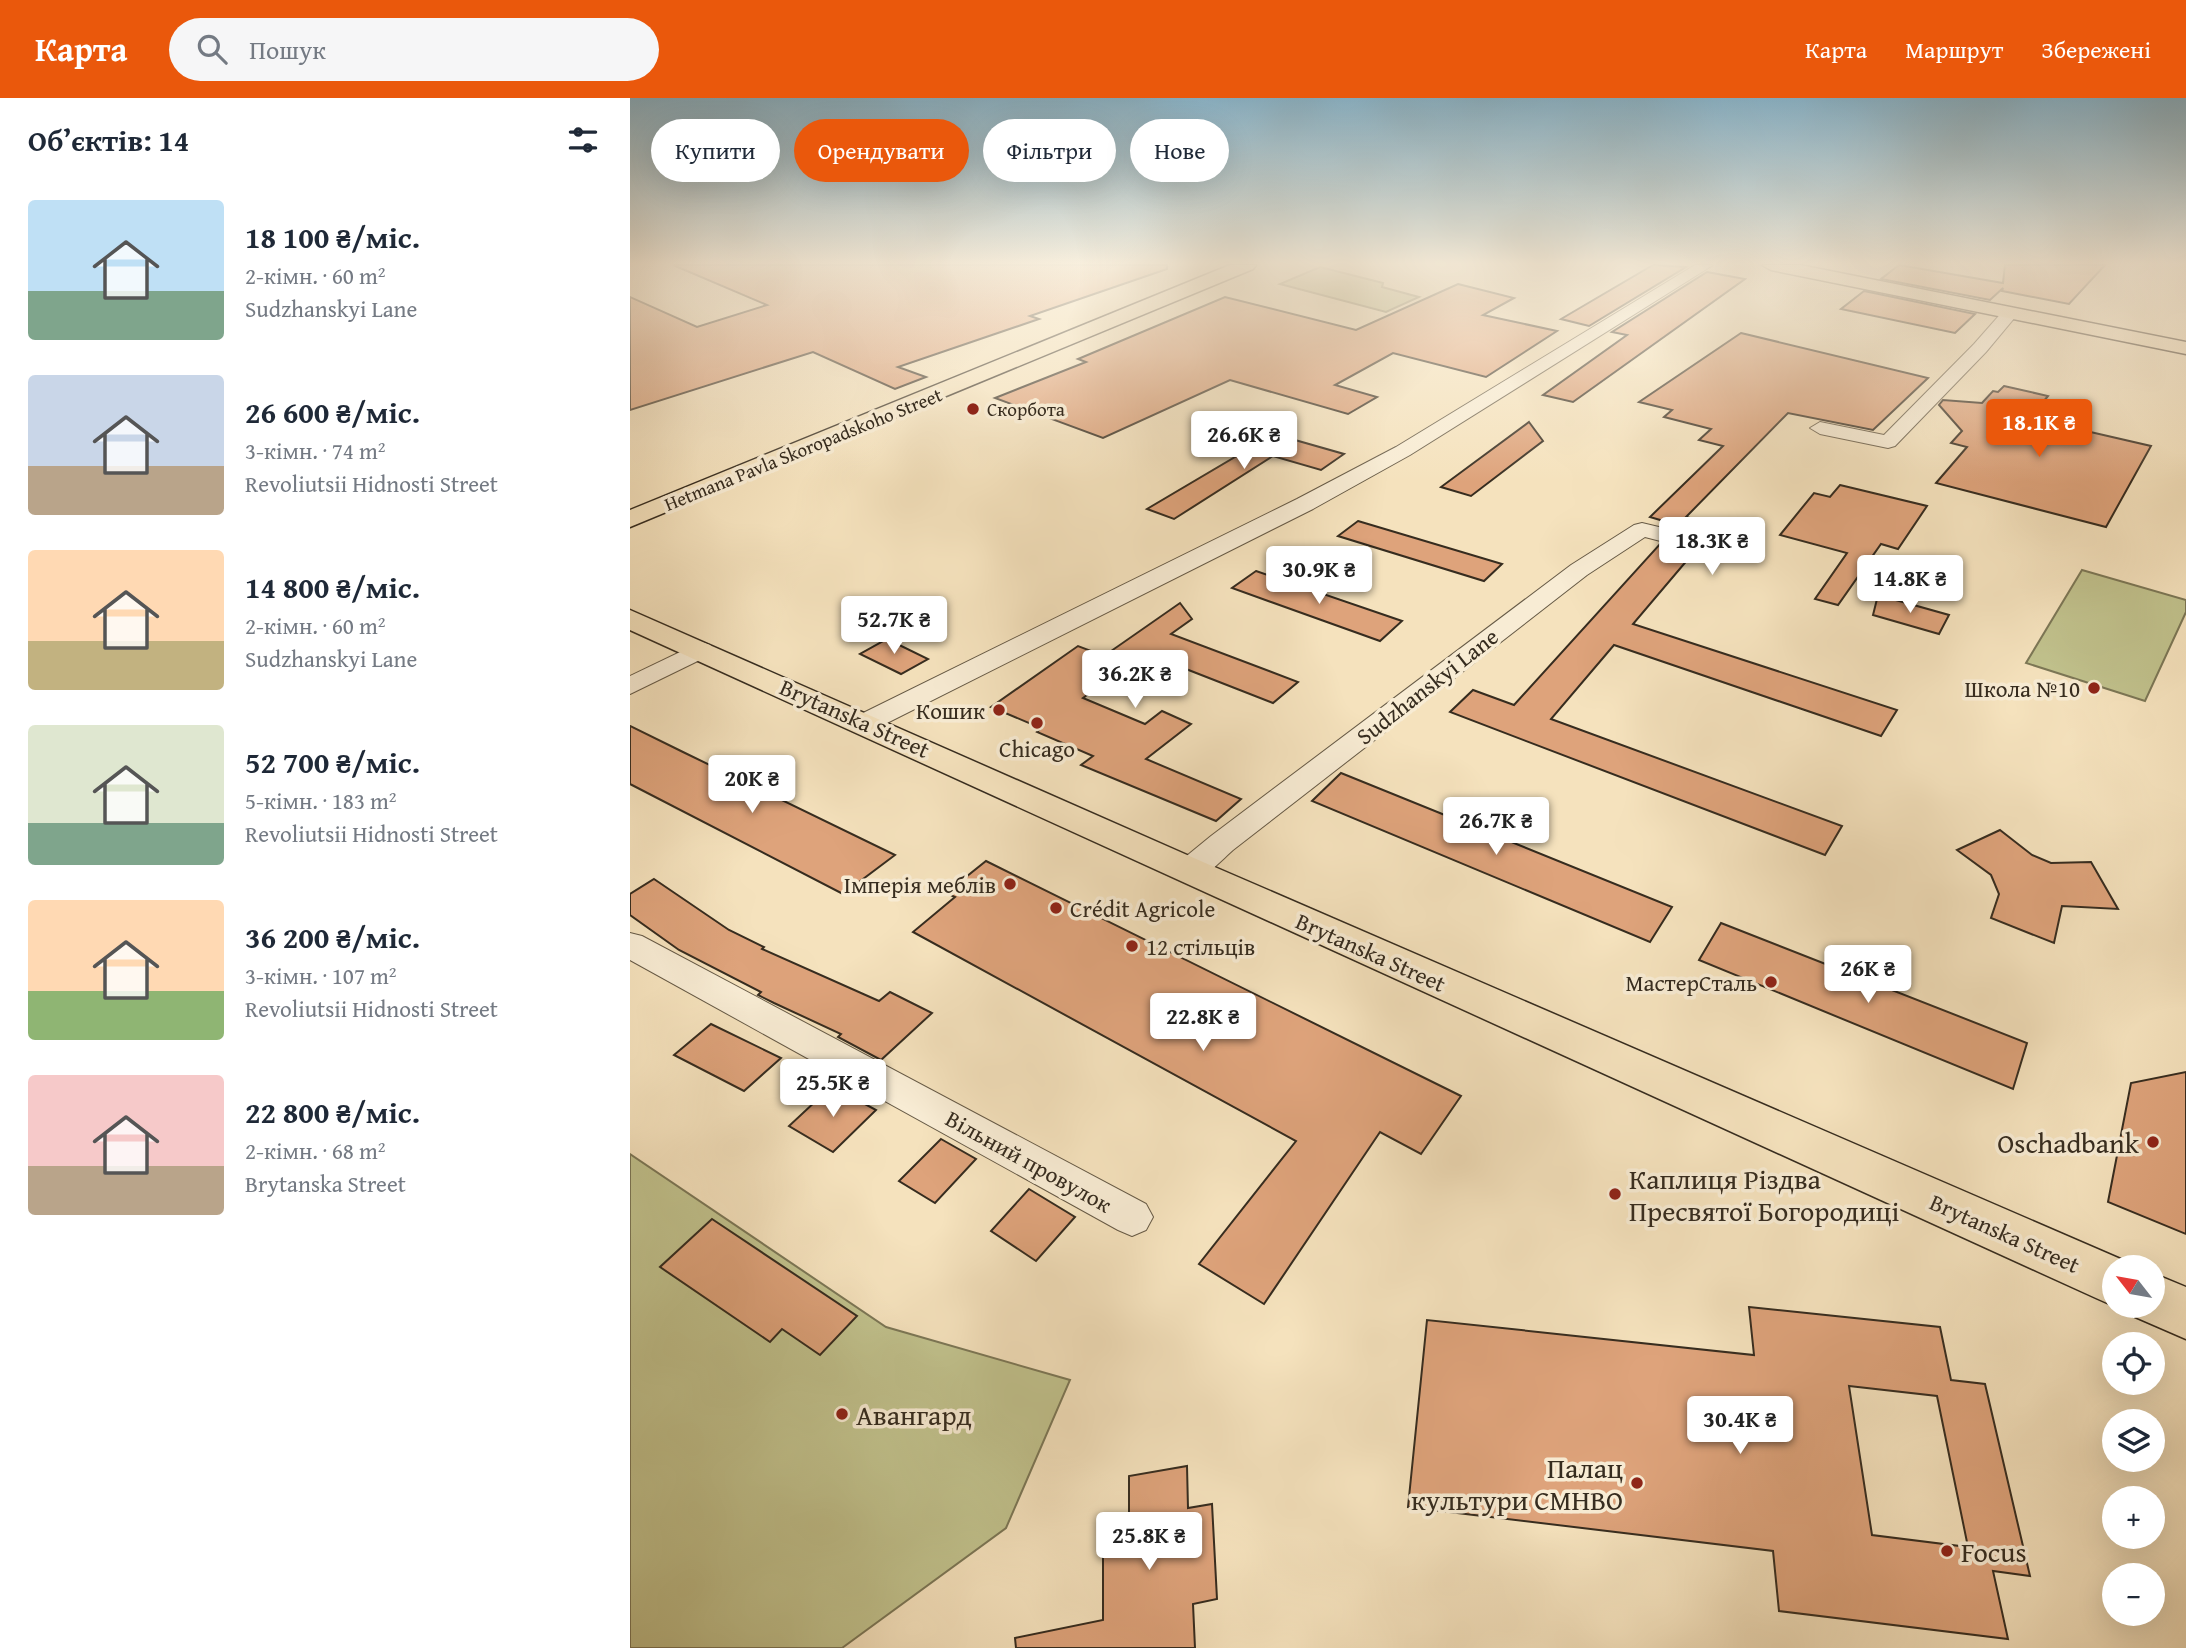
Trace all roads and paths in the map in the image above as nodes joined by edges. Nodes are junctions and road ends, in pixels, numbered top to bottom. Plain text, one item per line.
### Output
1 (1071, 337) edge
2 (1592, 337) edge
3 (1989, 337) edge
4 (2132, 337) edge
5 (2186, 348) edge
6 (1820, 428) dead end
7 (630, 519) edge
8 (1676, 538) dead end
9 (630, 619) edge
10 (701, 650) junction
11 (630, 686) edge
12 (866, 723) junction
13 (1189, 871) junction
14 (630, 945) edge
15 (1132, 1217) dead end
16 (2102, 1276) edge
17 (2165, 1304) edge
18 (2186, 1313) edge

1 - 7 main road, Hetmana Pavla Skoropadskoho Street
2 - 12 street
3 - 6 street
4 - 5 main road
8 - 13 street, Sudzhanskyi Lane
9 - 10 main road, Brytanska Street
10 - 11 street
10 - 12 main road, Brytanska Street
12 - 13 main road, Brytanska Street
13 - 16 main road, Brytanska Street
14 - 15 street, Вільний провулок
17 - 18 main road

